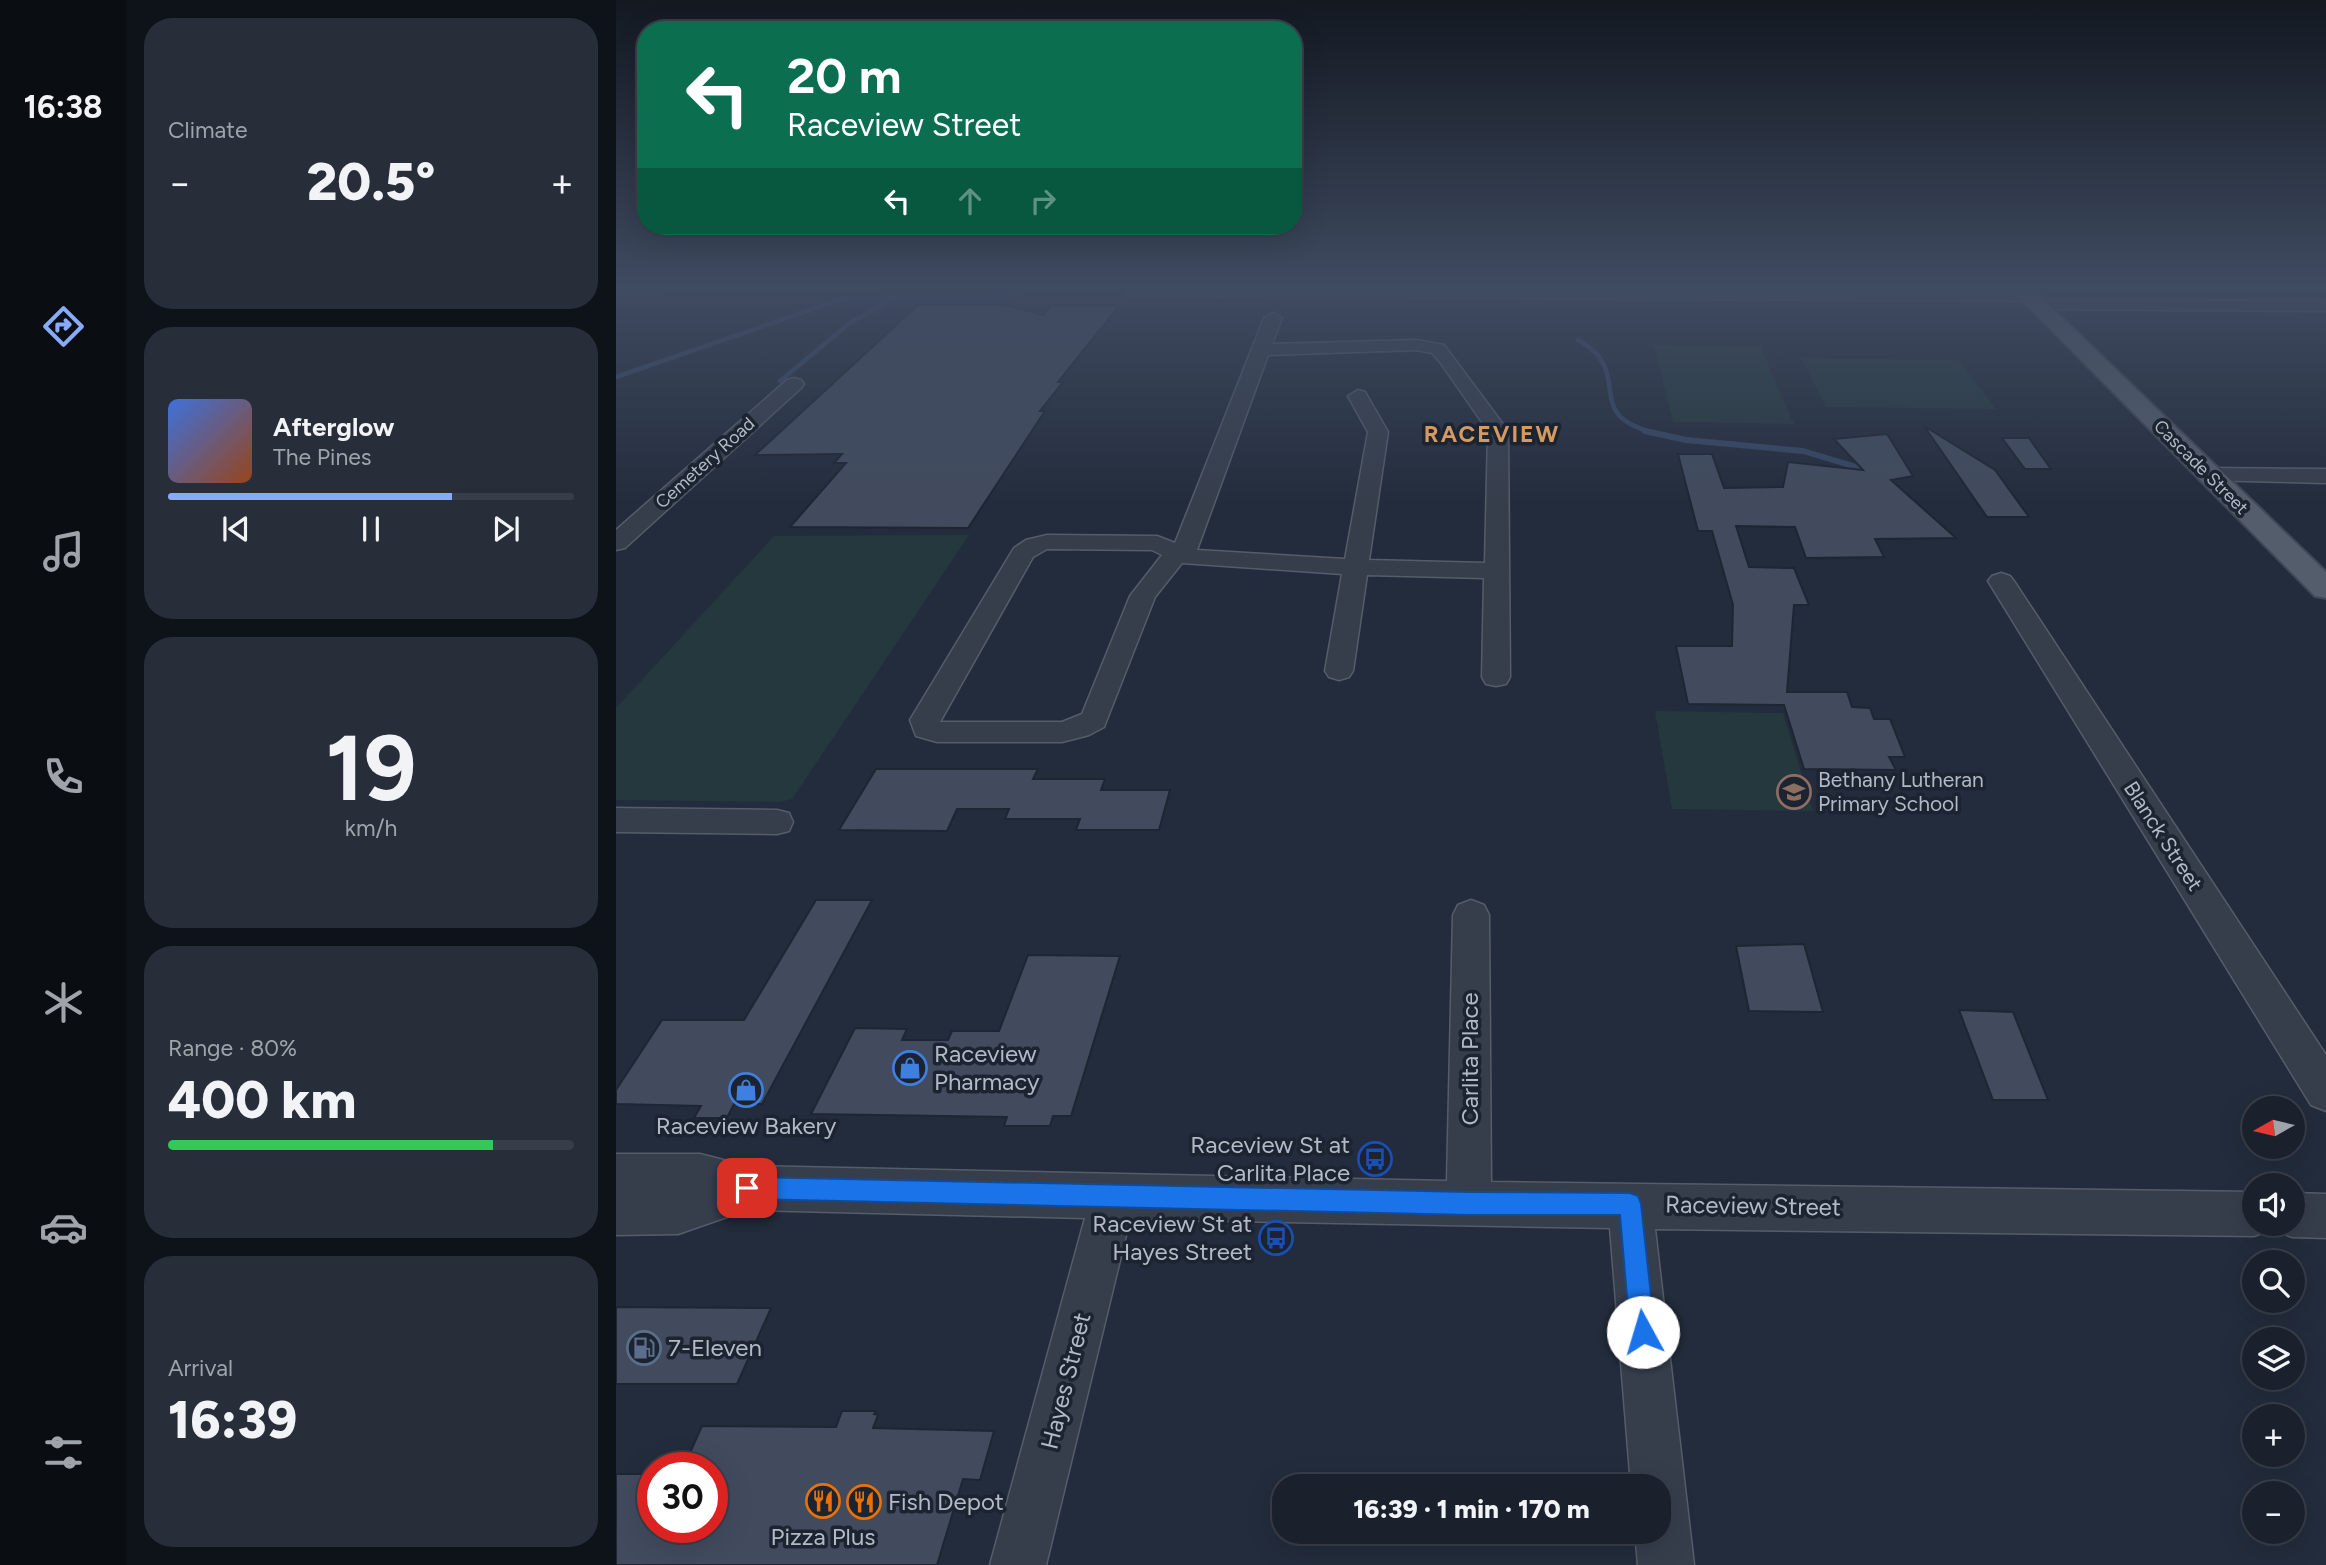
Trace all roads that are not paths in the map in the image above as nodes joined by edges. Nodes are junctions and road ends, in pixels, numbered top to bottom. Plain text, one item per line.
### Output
1 (1258, 358) edge
2 (1445, 358) edge
3 (2091, 358) edge
4 (794, 384) dead end
5 (1358, 396) dead end
6 (2210, 475) junction
7 (2326, 476) edge
8 (616, 542) edge
9 (1179, 555) junction
10 (1356, 567) junction
11 (1495, 571) junction
12 (2000, 581) dead end
13 (2326, 589) edge
14 (1339, 671) dead end
15 (1496, 677) dead end
16 (616, 820) edge
17 (777, 822) dead end
18 (1471, 915) dead end
19 (2326, 1091) edge
20 (616, 1176) edge
21 (747, 1188) junction
22 (1113, 1197) junction
23 (1469, 1204) junction
24 (1630, 1204) junction
25 (616, 1213) edge
26 (2242, 1214) edge
27 (2305, 1215) edge
28 (2326, 1216) edge
29 (1657, 1474) edge
30 (1664, 1544) edge
31 (1018, 1565) edge
32 (1666, 1565) edge

1 - 9 street
2 - 11 street
3 - 6 main road, Cascade Street
4 - 8 street, Cemetery Road
5 - 10 street
6 - 7 street
6 - 13 main road, Cascade Street
9 - 9 street
9 - 10 street
10 - 11 street
10 - 14 street
11 - 15 street
12 - 19 street, Blanck Street
16 - 17 street
18 - 23 street, Carlita Place
20 - 21 street, Raceview Street
21 - 22 street, Raceview Street
21 - 25 street, Raceview Street
22 - 23 street, Raceview Street
22 - 31 street, Hayes Street
23 - 24 street, Raceview Street
24 - 26 street, Raceview Street
24 - 29 street
27 - 28 street
30 - 32 street

